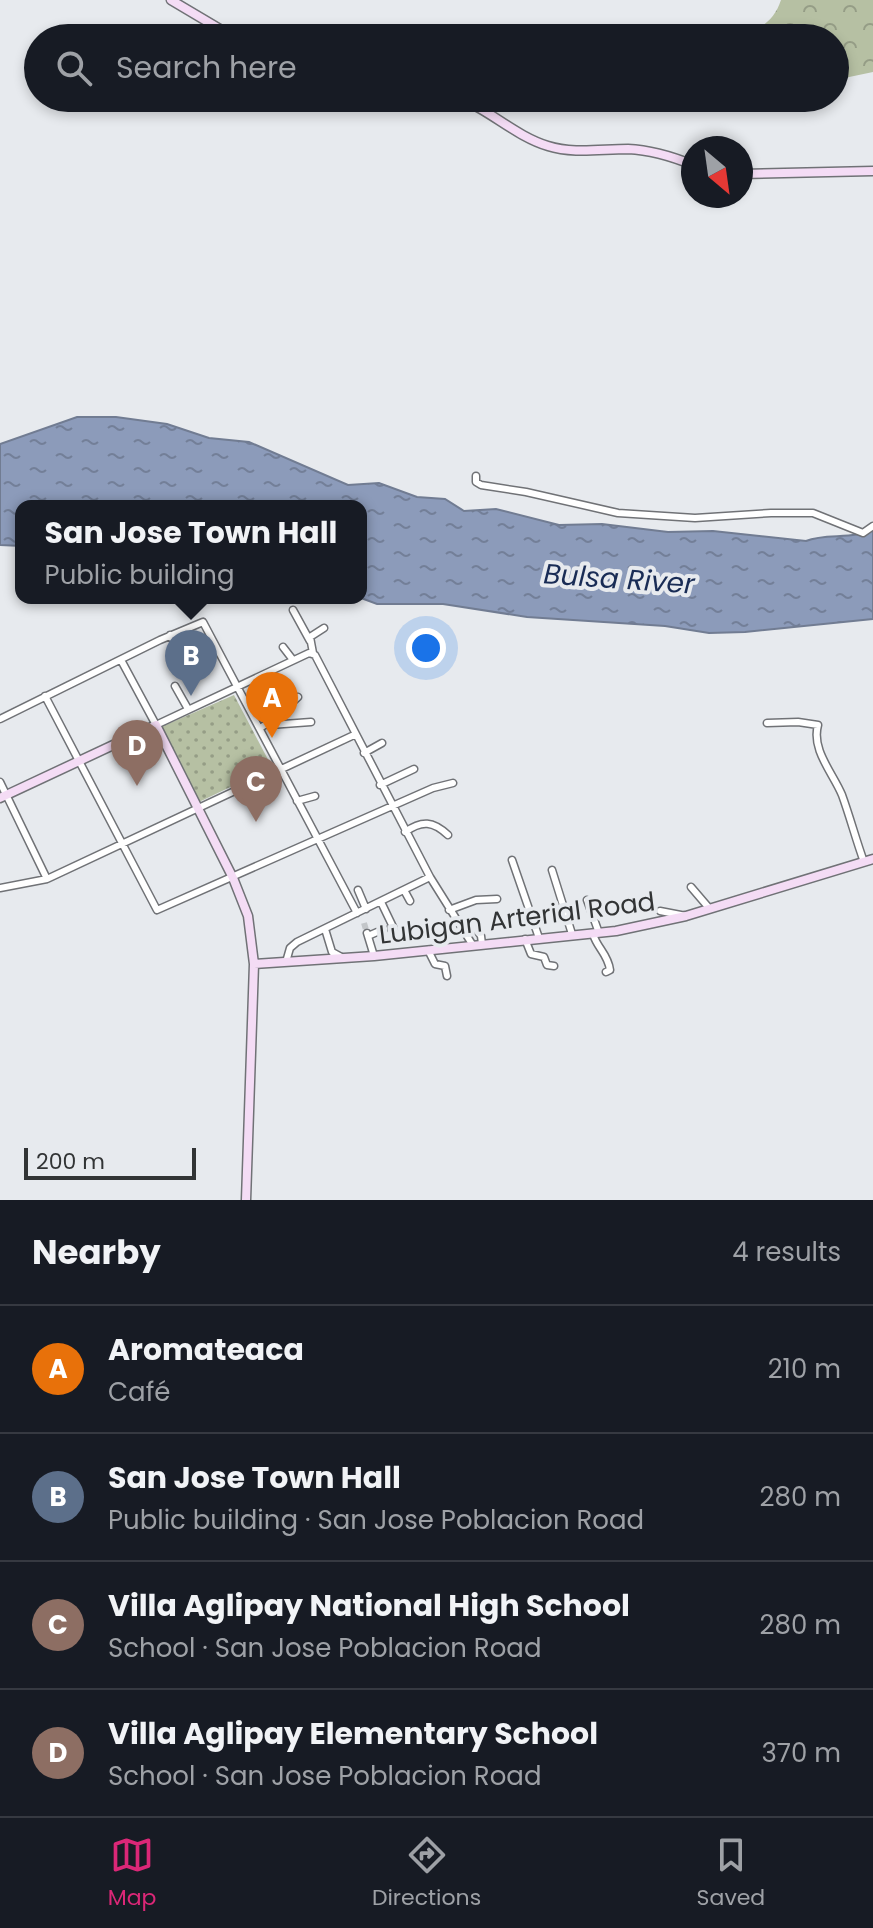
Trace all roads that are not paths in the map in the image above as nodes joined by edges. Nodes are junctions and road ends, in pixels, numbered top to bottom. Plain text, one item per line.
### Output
1 (171, 0) edge
2 (211, 24) edge
3 (484, 112) edge
4 (681, 161) edge
5 (873, 171) edge
6 (753, 174) edge
7 (476, 476) dead end
8 (873, 526) edge
9 (293, 610) dead end
10 (324, 628) dead end
11 (170, 635) junction
12 (310, 641) junction
13 (283, 647) dead end
14 (135, 652) junction
15 (313, 653) junction
16 (183, 658) dead end
17 (121, 660) junction
18 (293, 660) junction
19 (140, 661) dead end
20 (262, 675) junction
21 (175, 686) dead end
22 (238, 686) junction
23 (45, 696) junction
24 (298, 697) dead end
25 (274, 701) dead end
26 (188, 709) junction
27 (0, 719) edge
28 (311, 722) dead end
29 (767, 723) dead end
30 (156, 725) junction
31 (263, 726) junction
32 (354, 735) junction
33 (382, 743) dead end
34 (364, 753) junction
35 (78, 759) junction
36 (414, 769) dead end
37 (281, 770) junction
38 (0, 782) edge
39 (453, 783) dead end
40 (380, 785) junction
41 (3, 796) edge
42 (315, 796) dead end
43 (297, 801) junction
44 (392, 808) junction
45 (196, 809) junction
46 (405, 832) junction
47 (448, 835) dead end
48 (317, 840) junction
49 (122, 843) junction
50 (512, 860) dead end
51 (868, 860) edge
52 (433, 865) dead end
53 (424, 868) junction
54 (552, 870) dead end
55 (430, 877) junction
56 (233, 878) junction
57 (47, 879) junction
58 (691, 887) dead end
59 (0, 888) edge
60 (358, 890) dead end
61 (404, 890) junction
62 (497, 899) dead end
63 (587, 900) dead end
64 (410, 901) dead end
65 (381, 902) junction
66 (709, 908) junction
67 (449, 910) junction
68 (361, 911) junction
69 (660, 911) dead end
70 (686, 916) junction
71 (364, 923) tunnel mouth
72 (474, 926) dead end
73 (325, 929) junction
74 (384, 929) dead end
75 (394, 929) dead end
76 (596, 933) junction
77 (572, 934) junction
78 (304, 938) junction
79 (539, 938) junction
80 (525, 939) junction
81 (477, 944) junction
82 (309, 949) dead end
83 (428, 950) junction
84 (374, 956) junction
85 (343, 958) junction
86 (286, 962) junction
87 (254, 964) junction
88 (554, 966) dead end
89 (606, 972) dead end
90 (447, 976) dead end
91 (246, 1200) edge

1 - 2 main road
3 - 4 main road
5 - 6 main road
7 - 8 street
9 - 12 street
10 - 12 street
11 - 14 street
11 - 16 street
11 - 22 street
12 - 15 street
13 - 18 street
14 - 17 street
14 - 19 street
15 - 18 street
15 - 32 street
17 - 23 street
17 - 30 street
18 - 20 street
20 - 22 street
20 - 25 street
21 - 26 street
22 - 26 street
22 - 31 street
23 - 27 street
23 - 35 street
24 - 31 street
26 - 30 street
28 - 31 street
29 - 51 street
30 - 35 main road
30 - 45 main road
31 - 37 street
32 - 34 street
32 - 37 street
33 - 34 street
34 - 40 street
35 - 41 main road
35 - 49 street
36 - 40 street
37 - 43 street
37 - 45 street
38 - 41 street
39 - 44 street
40 - 44 street
41 - 57 street
42 - 43 street
43 - 48 street
44 - 46 street
44 - 48 street
45 - 49 street
45 - 56 main road
46 - 47 street
46 - 53 street
48 - 56 street
48 - 68 street
49 - 56 street
49 - 57 street
50 - 79 street
51 - 66 main road, Lubigan Arterial Road
52 - 53 street
53 - 55 street
54 - 77 street
55 - 61 street
55 - 67 street
56 - 87 main road
57 - 59 street
58 - 66 street
60 - 68 street
61 - 64 street
61 - 65 street
62 - 67 street
63 - 76 street
65 - 68 street
65 - 75 street
66 - 70 main road, Lubigan Arterial Road
67 - 81 street
68 - 71 street
68 - 73 street
69 - 70 street
70 - 76 main road, Lubigan Arterial Road
72 - 81 street
73 - 78 street
73 - 85 street
74 - 84 street
76 - 77 main road, Lubigan Arterial Road
76 - 89 street
77 - 79 main road, Lubigan Arterial Road
78 - 82 street
78 - 86 street
79 - 80 main road, Lubigan Arterial Road
80 - 81 main road, Lubigan Arterial Road
80 - 88 street
81 - 83 main road, Lubigan Arterial Road
83 - 84 main road, Lubigan Arterial Road
83 - 90 street
84 - 85 main road, Lubigan Arterial Road
85 - 86 main road, Lubigan Arterial Road
86 - 87 main road, Lubigan Arterial Road
87 - 91 main road

